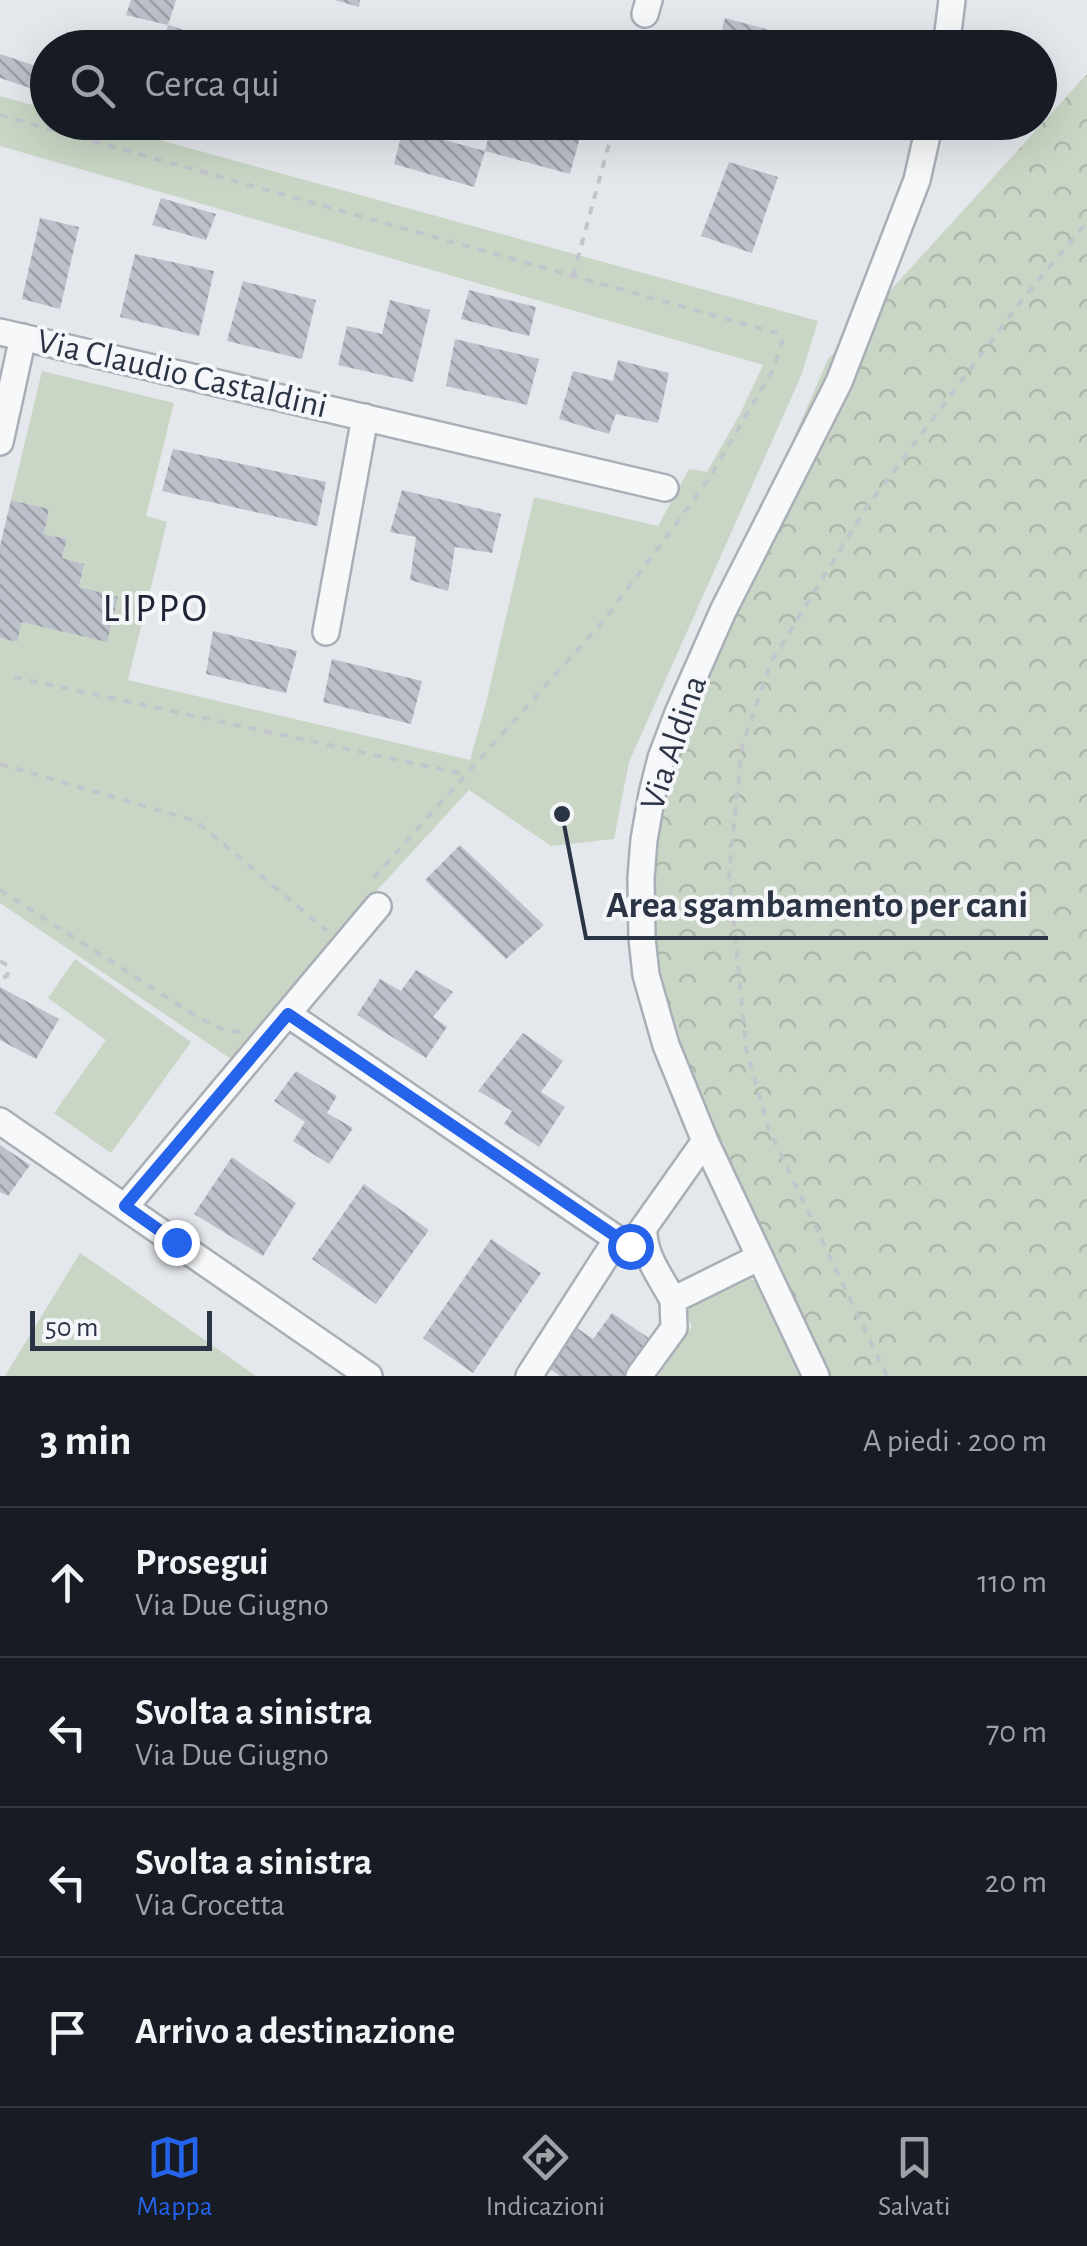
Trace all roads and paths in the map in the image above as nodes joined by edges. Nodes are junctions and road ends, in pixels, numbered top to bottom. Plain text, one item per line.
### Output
1 (952, 0) edge
2 (948, 30) edge
3 (0, 115) edge
4 (30, 123) edge
5 (89, 140) edge
6 (610, 140) edge
7 (926, 140) edge
8 (1087, 222) edge
9 (573, 276) junction
10 (12, 334) edge
11 (365, 417) junction
12 (0, 442) edge
13 (665, 488) dead end
14 (326, 632) dead end
15 (14, 676) dead end
16 (0, 764) edge
17 (468, 775) junction
18 (0, 890) edge
19 (374, 912) joint
20 (327, 932) dead end
21 (0, 962) edge
22 (0, 979) edge
23 (288, 1014) junction
24 (247, 1026) dead end
25 (0, 1121) edge
26 (705, 1141) junction
27 (125, 1206) junction
28 (644, 1227) junction
29 (617, 1239) junction
30 (760, 1258) junction
31 (673, 1300) junction
32 (369, 1376) edge
33 (529, 1376) edge
34 (639, 1376) edge
35 (816, 1376) edge
36 (887, 1376) edge

1 - 2 street
3 - 4 path
5 - 9 path
6 - 9 path
7 - 26 street, Via Aldina
8 - 36 path
9 - 17 path
10 - 11 street, Via Claudio Castaldini
10 - 12 street
11 - 13 street, Via Claudio Castaldini
11 - 14 street, Via Claudio Castaldini
15 - 17 path
16 - 20 path
17 - 19 path
18 - 24 path
19 - 23 street
21 - 22 path
23 - 27 street
23 - 29 street
25 - 27 street
26 - 28 street
26 - 30 street, Via Aldina
27 - 32 street
28 - 29 street
28 - 31 street
29 - 33 street
30 - 31 street
30 - 35 street, Via Aldina
31 - 34 street

